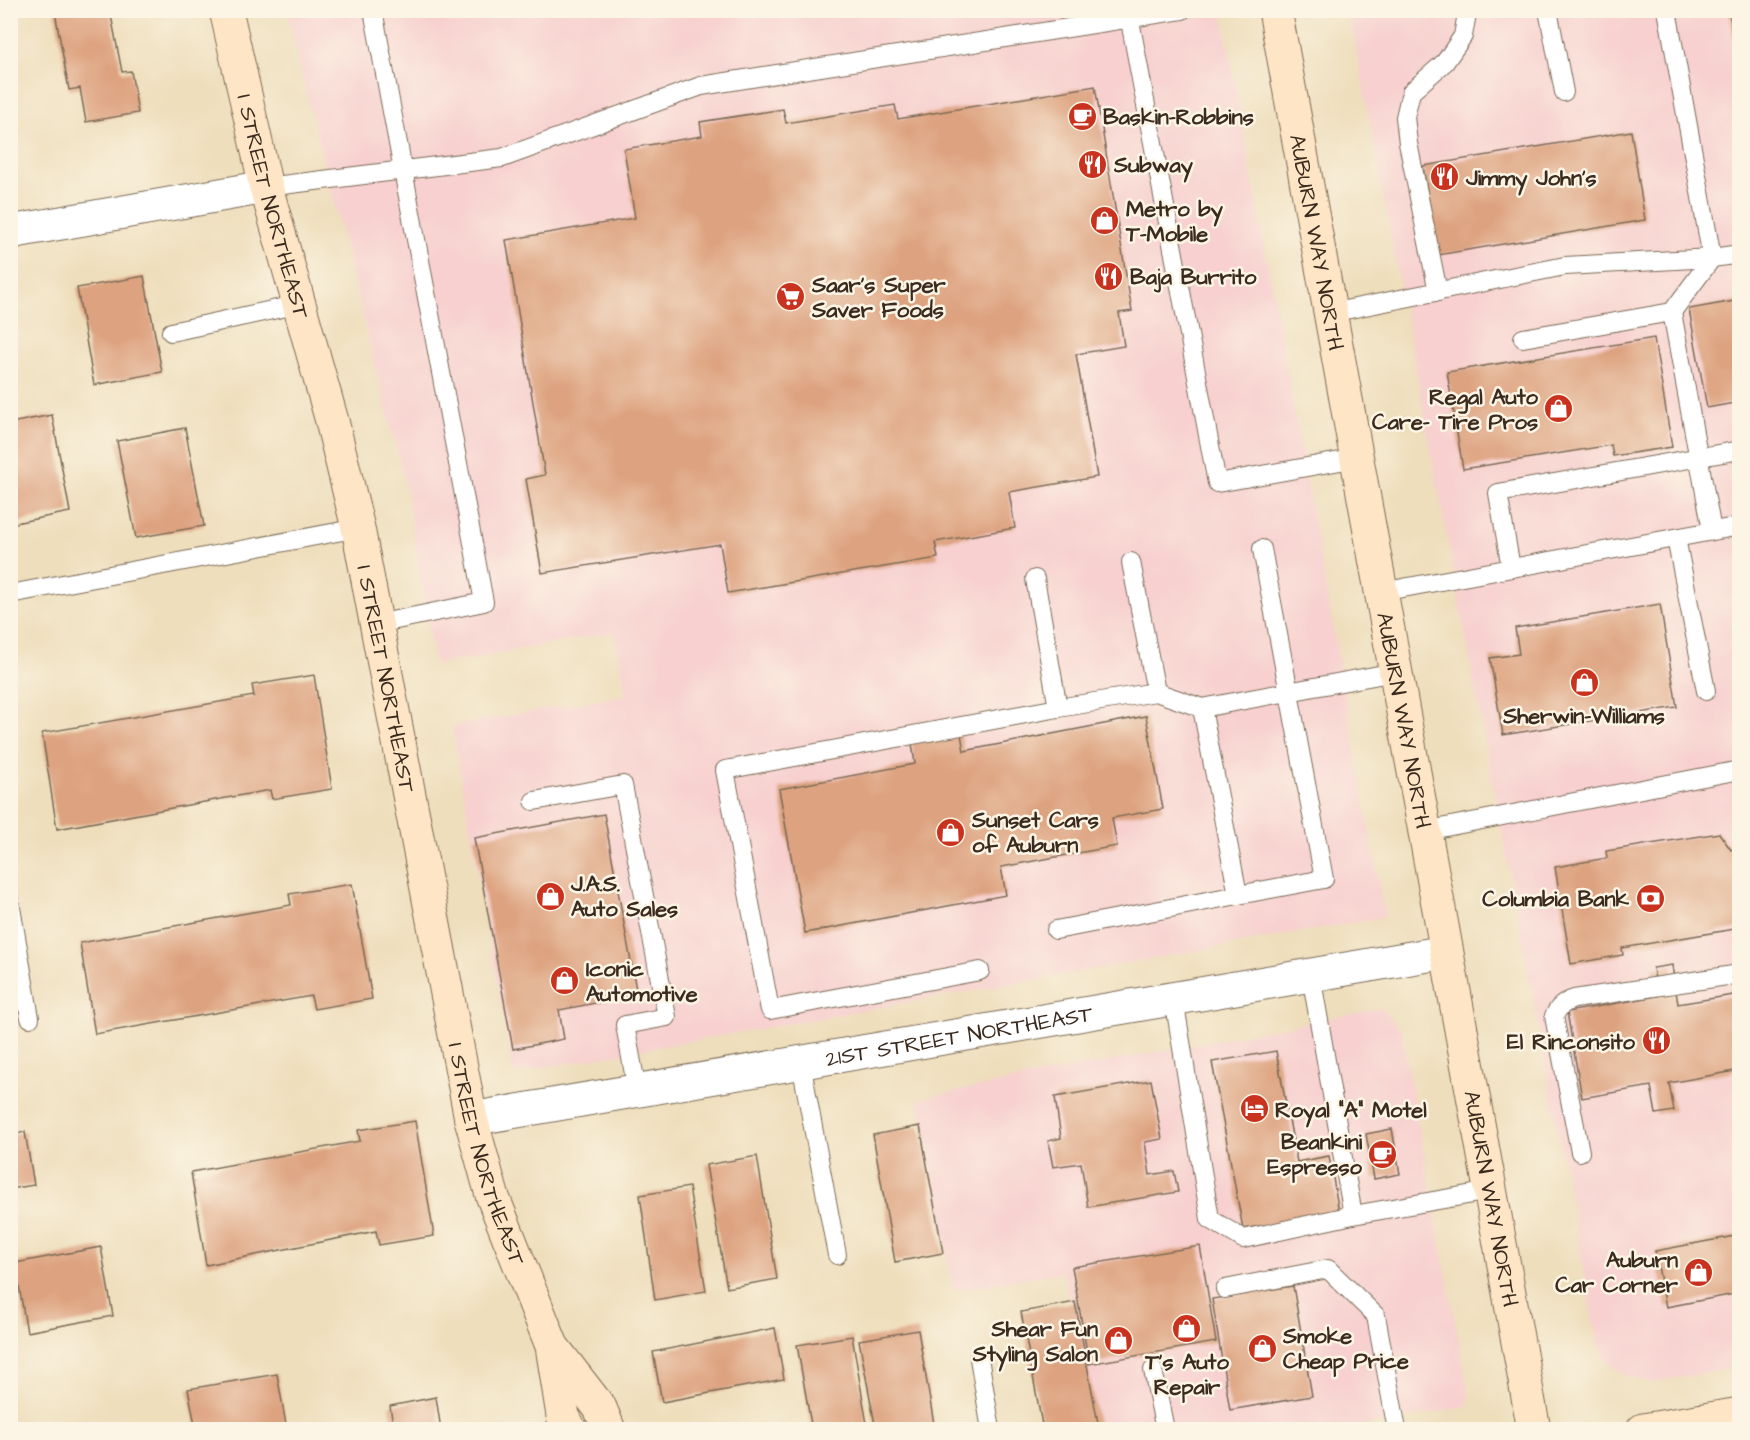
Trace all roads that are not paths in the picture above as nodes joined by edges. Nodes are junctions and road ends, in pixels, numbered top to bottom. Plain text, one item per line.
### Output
1 (226, 10) edge
2 (373, 10) edge
3 (1182, 10) edge
4 (1275, 10) edge
5 (1465, 10) edge
6 (1548, 10) edge
7 (1667, 10) edge
8 (1129, 15) edge
9 (1564, 92) dead end
10 (403, 171) junction
11 (266, 187) junction
12 (10, 232) edge
13 (1740, 254) edge
14 (1712, 258) junction
15 (1438, 292) junction
16 (300, 304) junction
17 (1672, 312) junction
18 (1330, 313) junction
19 (171, 332) dead end
20 (1523, 338) dead end
21 (1740, 450) edge
22 (1698, 457) junction
23 (1357, 458) junction
24 (1740, 526) edge
25 (358, 528) junction
26 (1712, 531) junction
27 (1676, 538) junction
28 (1262, 549) dead end
29 (1131, 562) dead end
30 (1511, 568) junction
31 (1035, 579) dead end
32 (1381, 592) junction
33 (10, 594) edge
34 (378, 624) junction
35 (1395, 672) junction
36 (1706, 691) dead end
37 (1156, 692) junction
38 (1289, 692) junction
39 (1058, 708) junction
40 (1202, 708) junction
41 (1739, 771) edge
42 (534, 801) dead end
43 (1425, 831) junction
44 (1238, 895) junction
45 (10, 902) edge
46 (1056, 930) dead end
47 (1446, 951) junction
48 (980, 971) dead end
49 (1740, 974) edge
50 (1311, 975) junction
51 (1174, 999) junction
52 (30, 1018) dead end
53 (801, 1063) junction
54 (637, 1090) junction
55 (471, 1119) junction
56 (1580, 1152) dead end
57 (1490, 1191) junction
58 (1353, 1215) junction
59 (837, 1255) dead end
60 (1224, 1289) dead end
61 (552, 1346) junction
62 (979, 1358) dead end
63 (1153, 1370) dead end
64 (1740, 1414) edge
65 (570, 1430) edge
66 (609, 1430) edge
67 (991, 1430) edge
68 (1166, 1430) edge
69 (1397, 1430) edge
70 (1534, 1430) edge
71 (1642, 1430) edge

1 - 11 street, I STREET NORTHEAST
2 - 10 lane
3 - 8 lane
4 - 18 street, AUBURN WAY NORTH
5 - 15 lane
6 - 9 lane
7 - 14 lane
8 - 10 lane
8 - 23 lane
10 - 11 lane
10 - 34 lane
11 - 12 street
11 - 16 street, I STREET NORTHEAST
13 - 14 lane
14 - 15 lane
14 - 17 lane
15 - 18 lane
16 - 19 lane
16 - 25 street, I STREET NORTHEAST
17 - 20 lane
17 - 22 lane
18 - 23 street, AUBURN WAY NORTH
21 - 22 lane
22 - 26 lane
22 - 30 lane
23 - 32 street, AUBURN WAY NORTH
24 - 26 lane
25 - 33 lane
25 - 34 street, I STREET NORTHEAST
26 - 27 lane
27 - 30 lane
27 - 36 lane
28 - 38 lane
29 - 37 lane
30 - 32 lane
31 - 39 lane
32 - 35 street, AUBURN WAY NORTH
34 - 55 street, I STREET NORTHEAST
35 - 38 lane
35 - 43 street, AUBURN WAY NORTH
37 - 39 lane
37 - 40 lane
38 - 40 lane
38 - 44 lane
39 - 48 lane
40 - 44 lane
41 - 43 lane
42 - 54 lane
43 - 47 street, AUBURN WAY NORTH
44 - 46 lane
45 - 52 lane
47 - 50 street, 21ST STREET NORTHEAST
47 - 57 street, AUBURN WAY NORTH
49 - 56 lane
50 - 51 street, 21ST STREET NORTHEAST
50 - 58 lane
51 - 53 street, 21ST STREET NORTHEAST
51 - 58 lane
53 - 54 street, 21ST STREET NORTHEAST
53 - 59 lane
54 - 55 street, 21ST STREET NORTHEAST
55 - 61 street, I STREET NORTHEAST
57 - 58 lane
57 - 70 street, AUBURN WAY NORTH
60 - 69 lane
61 - 65 street, I STREET NORTHEAST
61 - 66 street, I STREET NORTHEAST
62 - 67 lane
63 - 68 lane
64 - 71 street

